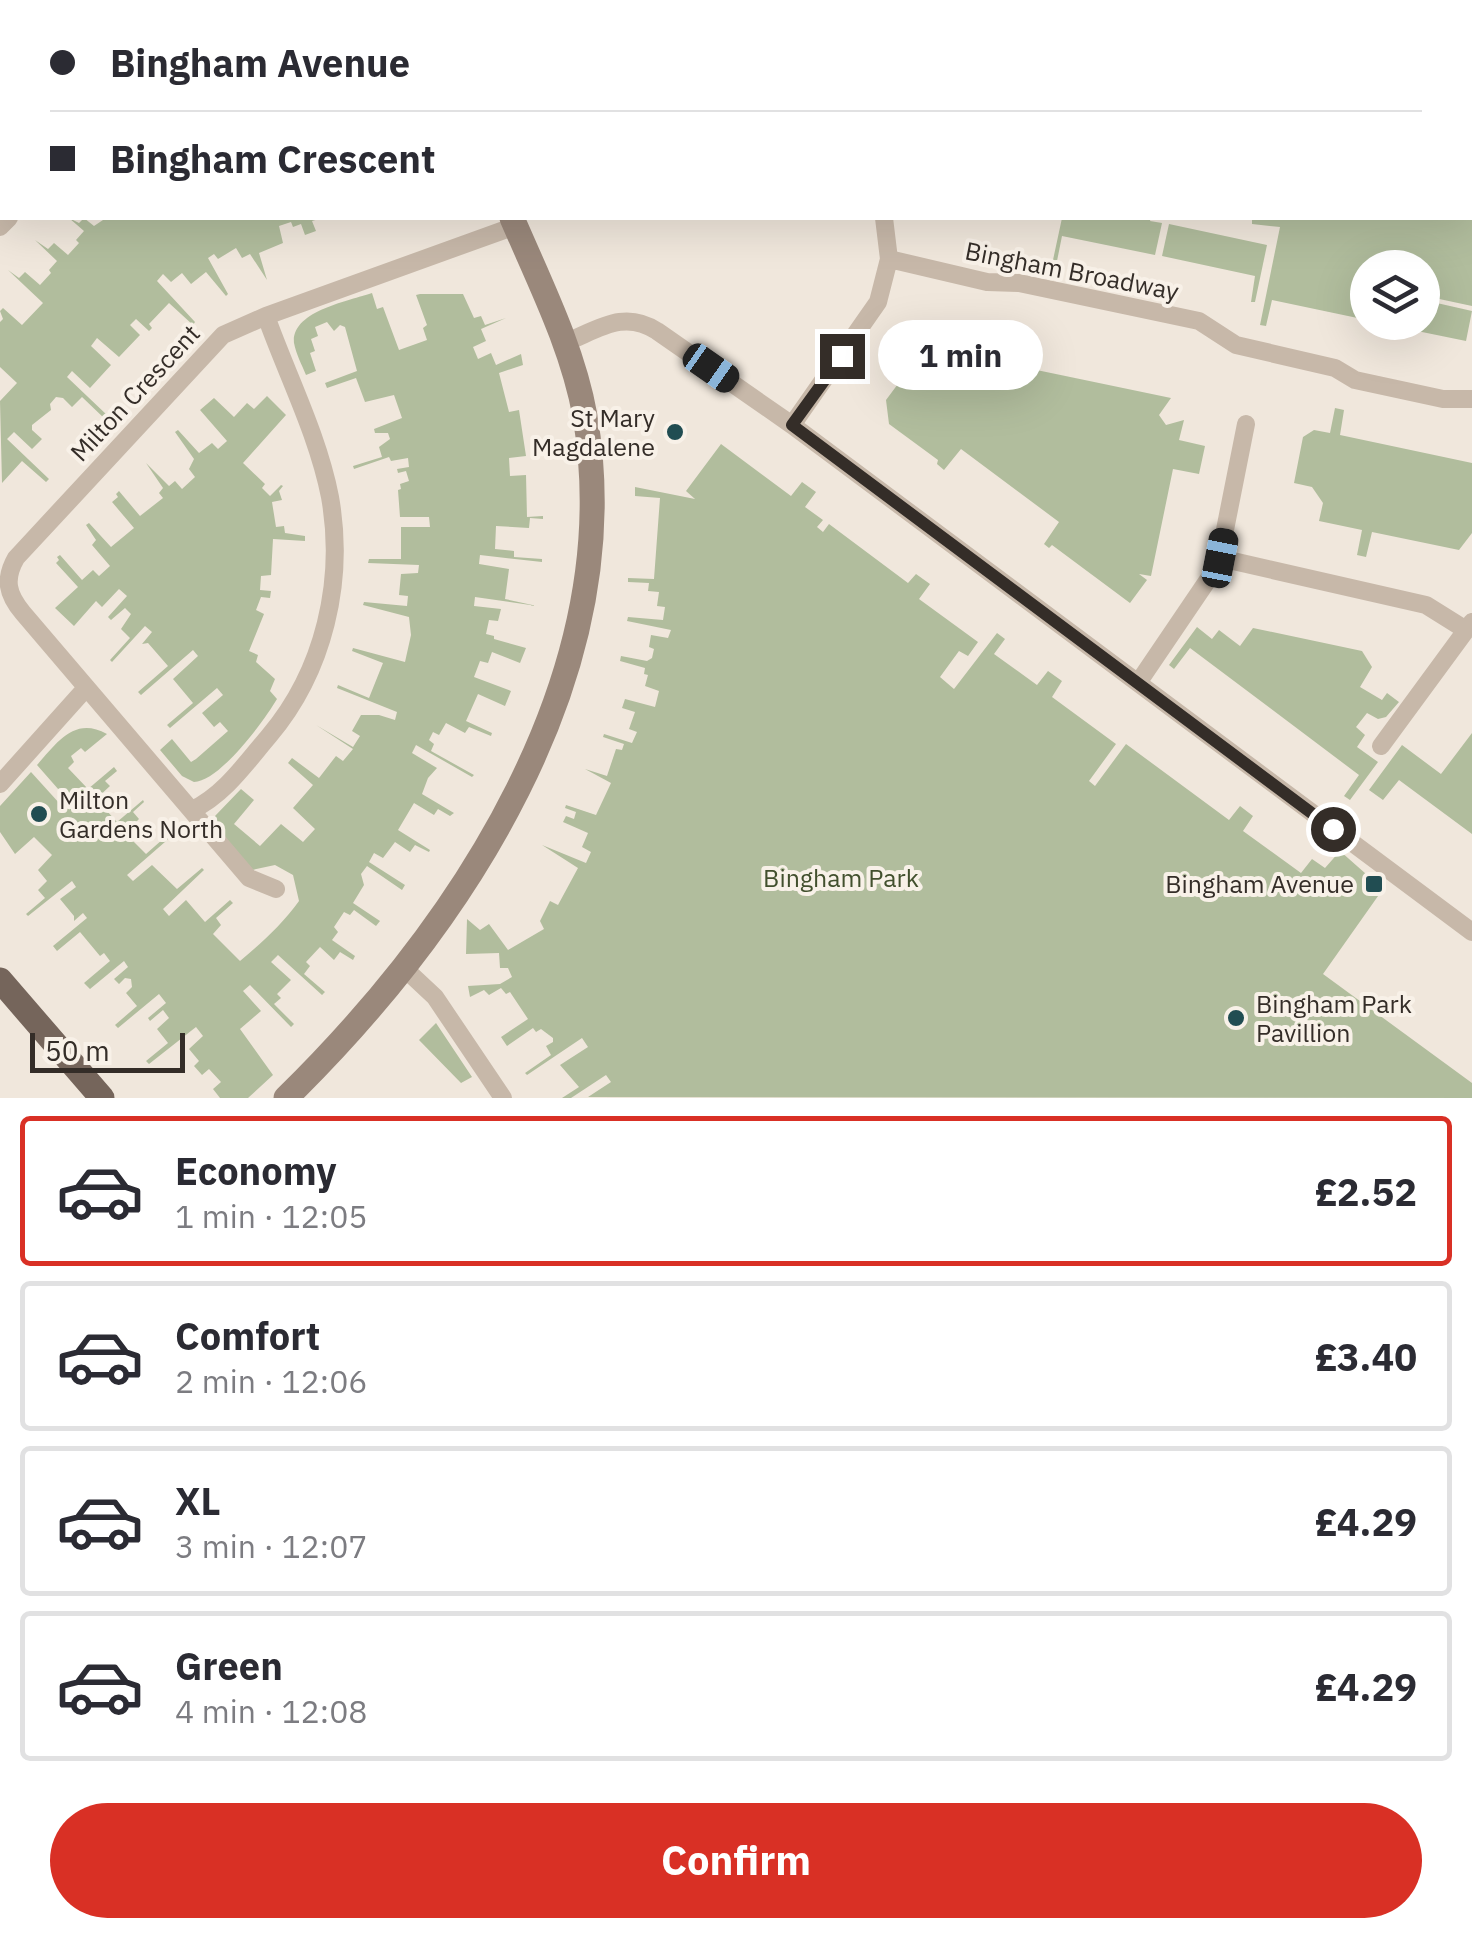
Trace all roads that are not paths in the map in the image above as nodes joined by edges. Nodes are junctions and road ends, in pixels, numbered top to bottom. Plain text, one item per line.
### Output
1 (884, 220) edge
2 (514, 222) edge
3 (888, 259) junction
4 (266, 316) junction
5 (564, 343) junction
6 (1472, 400) edge
7 (1246, 424) dead end
8 (792, 425) junction
9 (1220, 558) junction
10 (1469, 626) edge
11 (1138, 682) junction
12 (86, 688) junction
13 (1380, 746) dead end
14 (0, 784) edge
15 (192, 810) junction
16 (276, 889) dead end
17 (1472, 932) edge
18 (404, 968) junction
19 (0, 980) edge
20 (102, 1098) edge
21 (286, 1098) edge
22 (503, 1098) edge

1 - 3 street
2 - 4 street, Milton Crescent
2 - 5 street
3 - 6 street, Bingham Broadway
3 - 8 street
4 - 12 street, Milton Crescent
4 - 15 street
5 - 8 street
5 - 18 street
7 - 9 street
8 - 11 street
9 - 10 street
9 - 11 street
10 - 13 street
11 - 17 street
12 - 14 street
12 - 15 street, Milton Crescent
15 - 16 street, Milton Crescent
18 - 21 street
18 - 22 street
19 - 20 main road

